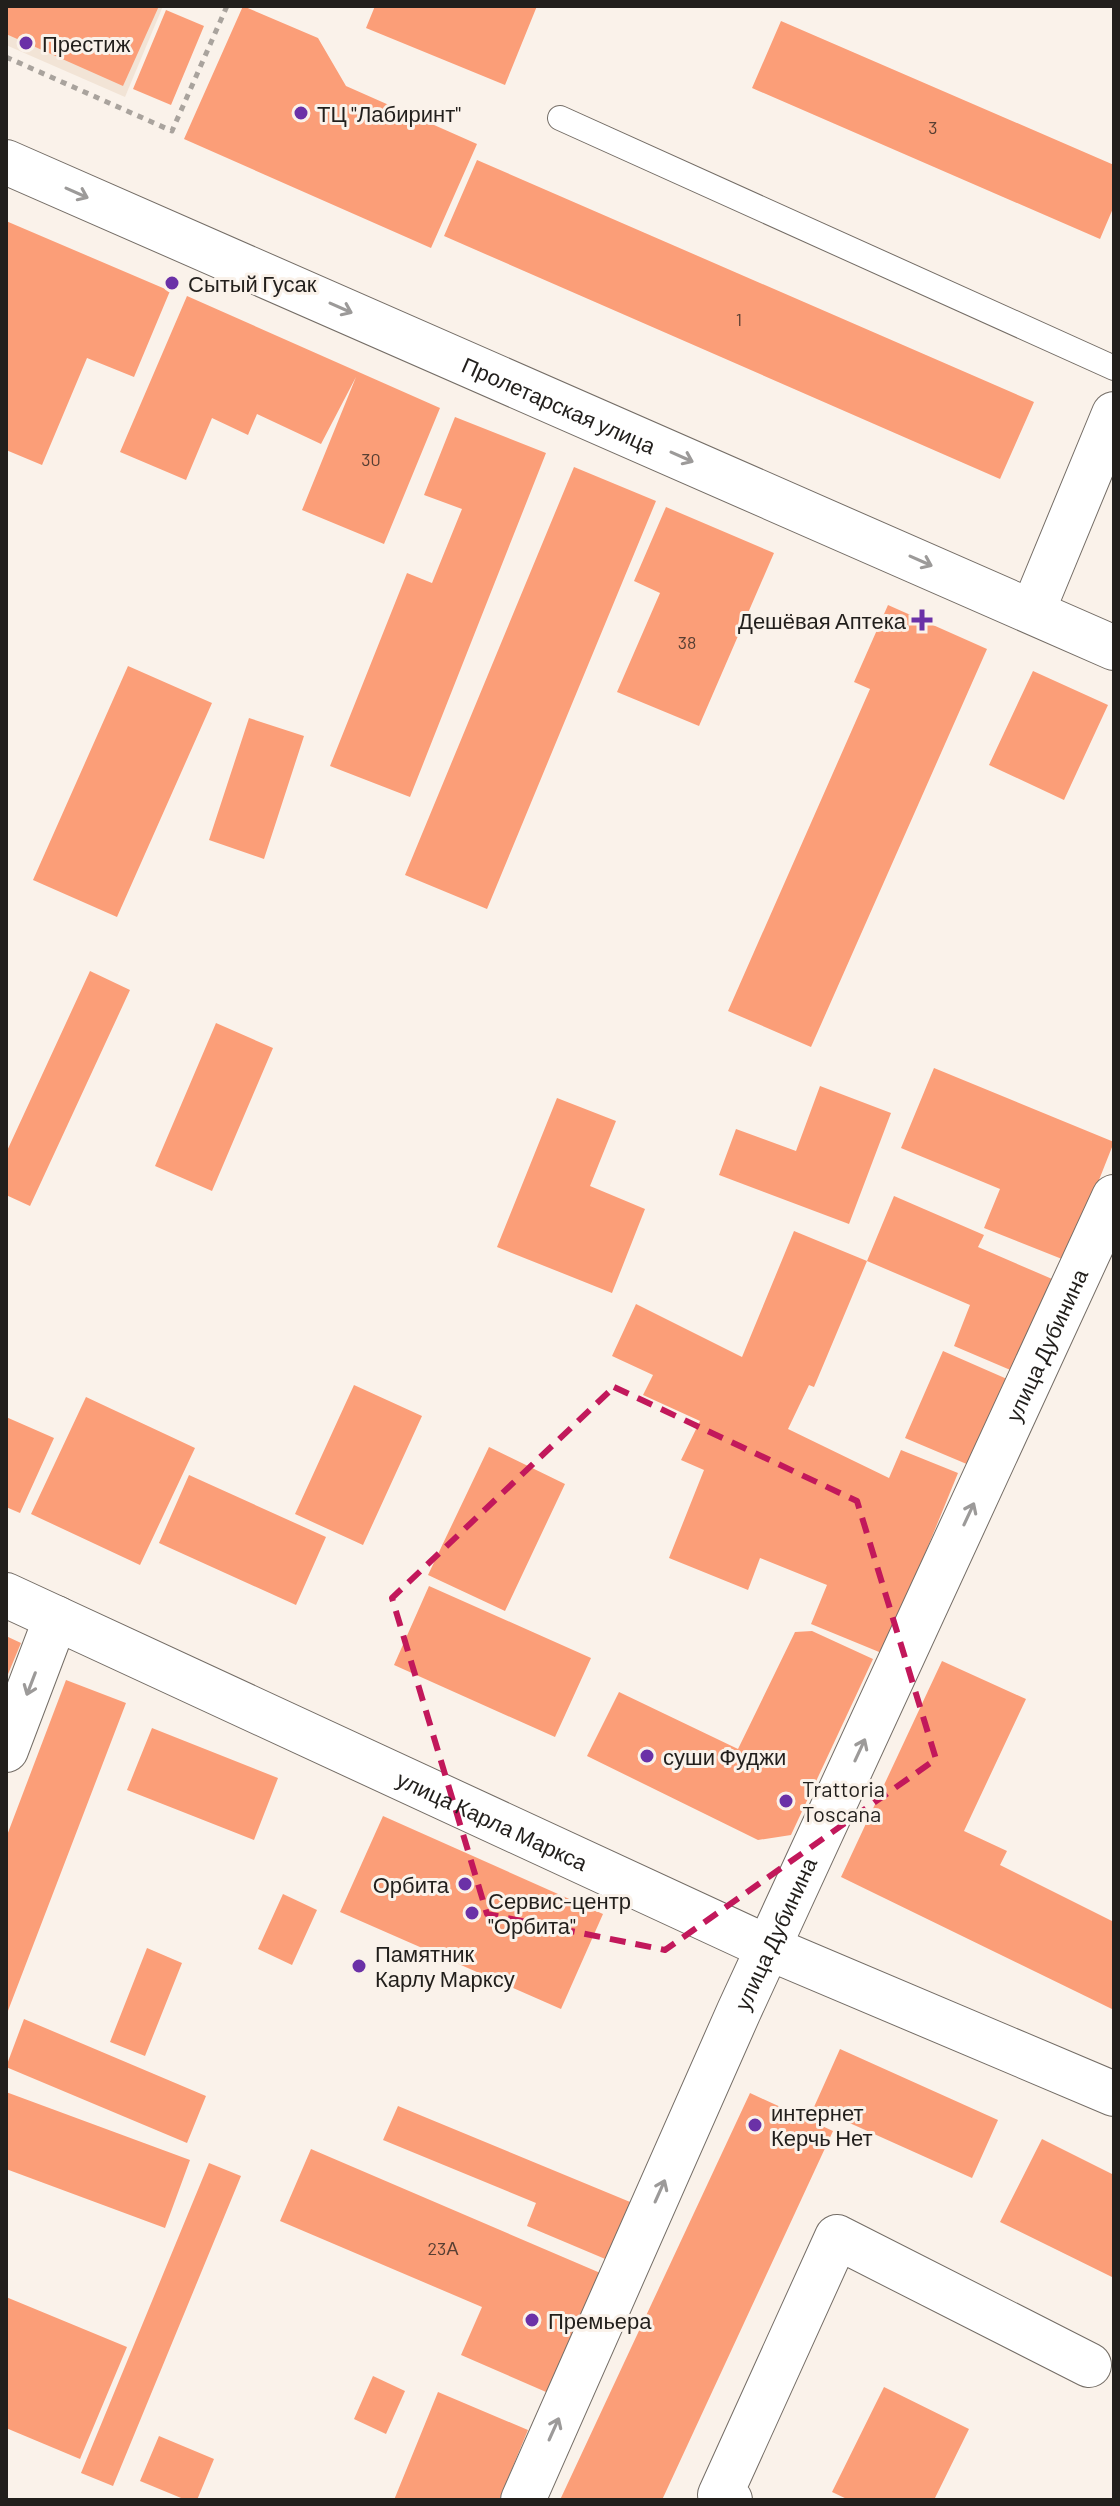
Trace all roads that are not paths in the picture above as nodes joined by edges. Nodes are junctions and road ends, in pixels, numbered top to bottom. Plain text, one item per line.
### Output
1 (560, 118) dead end
2 (6, 162) edge
3 (1114, 368) edge
4 (1114, 414) edge
5 (1033, 610) junction
6 (1114, 648) edge
7 (1114, 1197) edge
8 (6, 1595) edge
9 (56, 1618) junction
10 (6, 1750) edge
11 (769, 1948) junction
12 (1114, 2094) edge
13 (1089, 2365) dead end
14 (523, 2500) edge
15 (730, 2500) edge

1 - 3 lane
2 -> 5 street, Пролетарская улица
4 - 5 street
5 - 6 street, Пролетарская улица
11 -> 7 street, улица Дубинина
8 - 9 street, улица Карла Маркса
9 -> 10 street
9 - 11 street, улица Карла Маркса
11 - 12 street, улица Карла Маркса
14 -> 11 street, улица Дубинина
13 - 15 street

